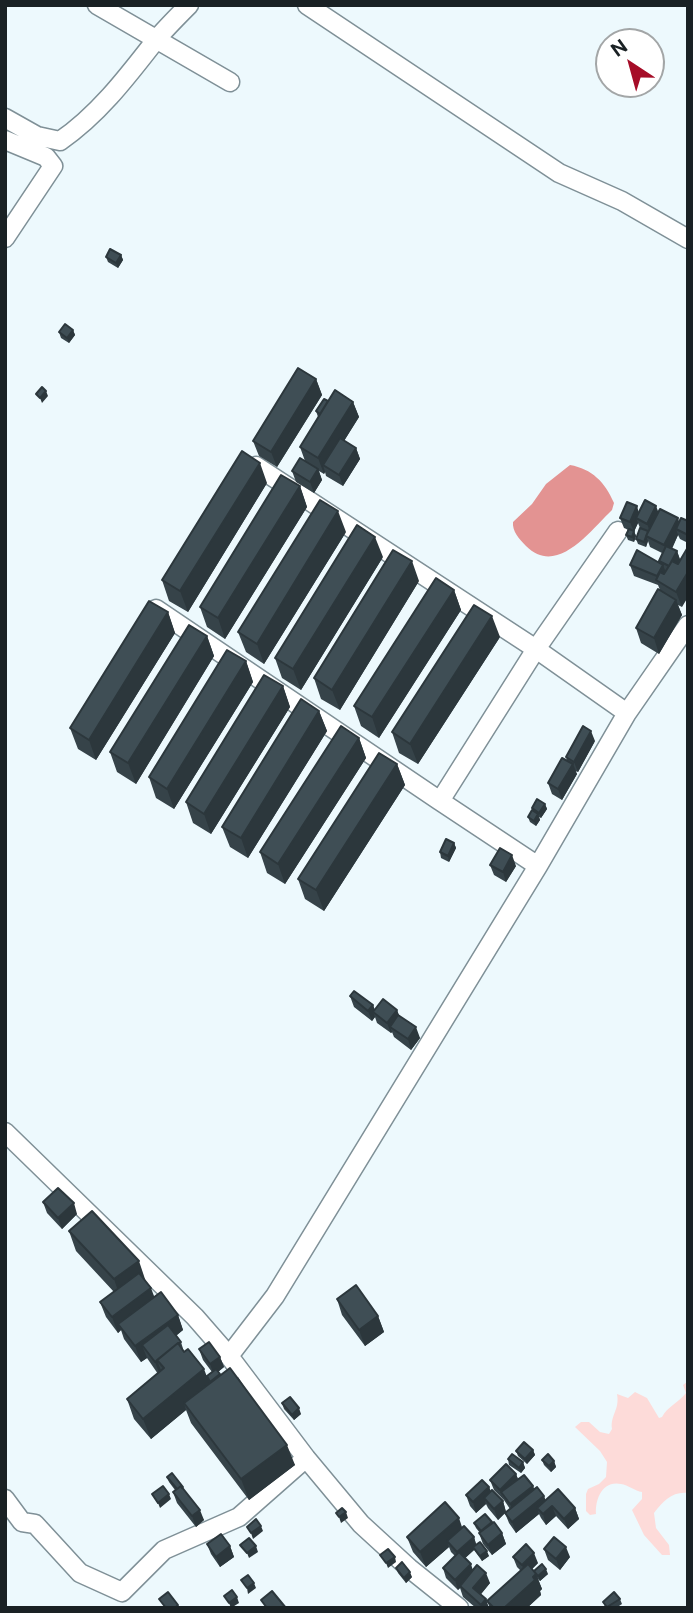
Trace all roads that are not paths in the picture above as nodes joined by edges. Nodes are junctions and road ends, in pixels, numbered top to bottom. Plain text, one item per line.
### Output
1 (97, 5) edge
2 (188, 5) edge
3 (306, 5) edge
4 (156, 40) junction
5 (230, 82) dead end
6 (5, 118) edge
7 (5, 140) edge
8 (5, 238) edge
9 (688, 239) edge
10 (256, 466) edge
11 (618, 531) dead end
12 (156, 609) edge
13 (688, 625) edge
14 (536, 649) junction
15 (627, 713) junction
16 (440, 801) junction
17 (538, 866) junction
18 (5, 1132) edge
19 (229, 1356) junction
20 (306, 1458) junction
21 (5, 1499) edge
22 (123, 1600) edge
23 (459, 1608) edge

1 - 4 street
2 - 4 street
3 - 9 street
4 - 5 street
4 - 6 street
7 - 8 street
10 - 14 street
11 - 14 street
12 - 16 street
13 - 15 street
14 - 15 street
14 - 16 street
15 - 17 street
16 - 17 street
17 - 19 street
18 - 19 street
19 - 20 street
20 - 22 street
20 - 23 street
21 - 22 street

